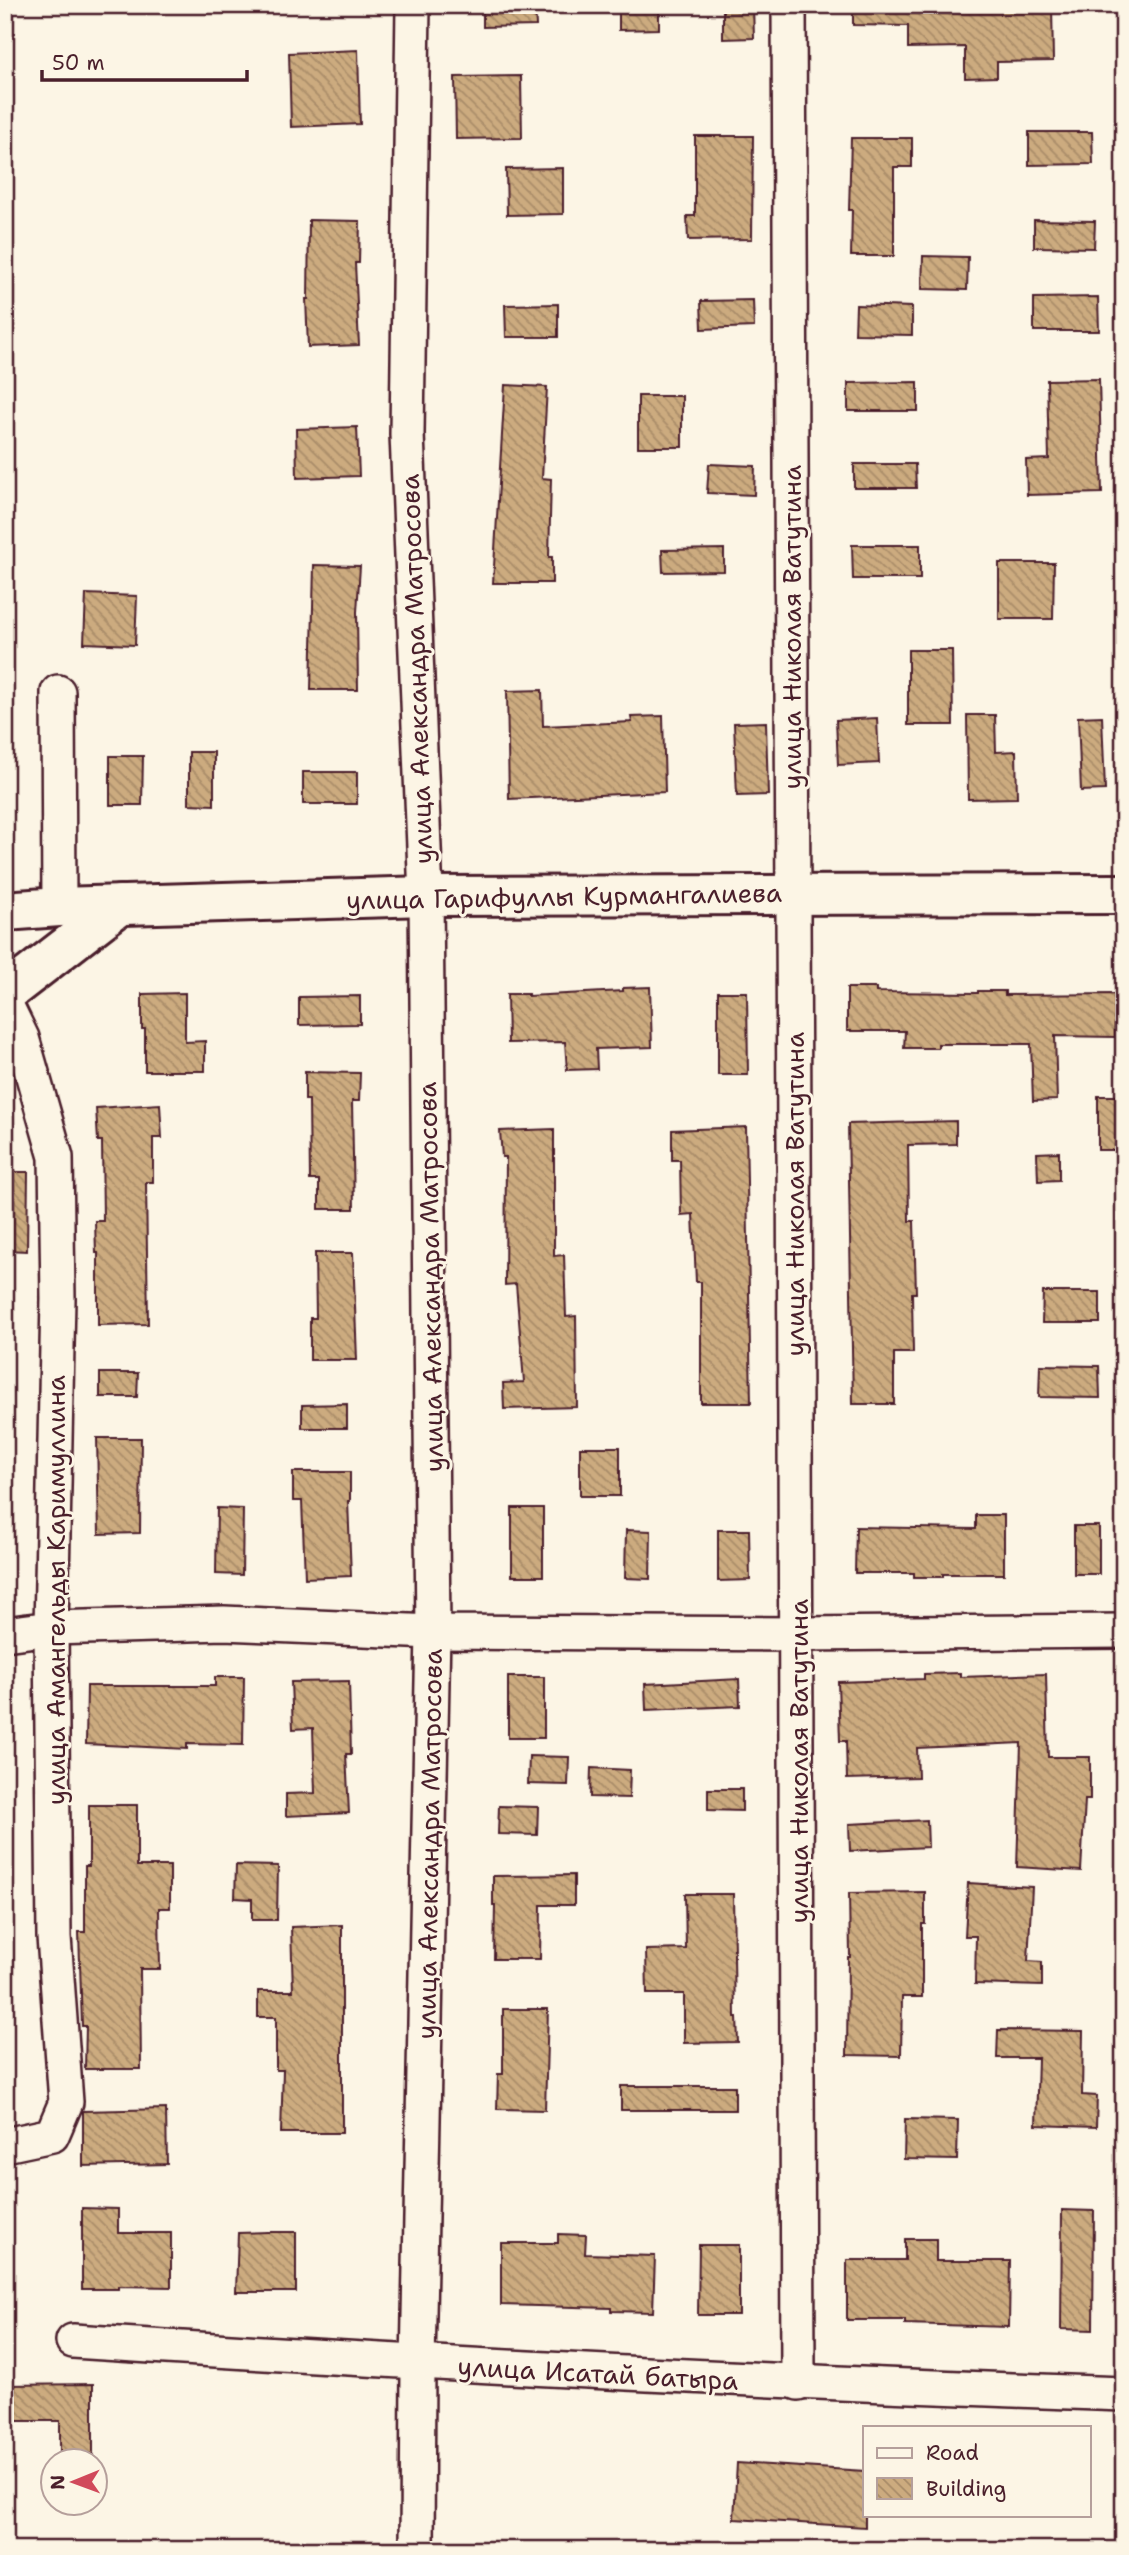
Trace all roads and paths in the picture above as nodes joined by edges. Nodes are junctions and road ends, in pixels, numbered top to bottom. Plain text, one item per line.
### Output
1 (414, 5) edge
2 (789, 5) edge
3 (58, 692) dead end
4 (792, 894) junction
5 (1124, 894) edge
6 (426, 896) junction
7 (120, 905) junction
8 (59, 907) junction
9 (5, 911) edge
10 (5, 994) edge
11 (5, 1003) edge
12 (51, 1628) junction
13 (1124, 1630) edge
14 (433, 1632) junction
15 (5, 1634) edge
16 (798, 1634) junction
17 (5, 2145) edge
18 (73, 2341) dead end
19 (418, 2364) junction
20 (799, 2383) junction
21 (1124, 2395) edge
22 (417, 2550) edge

1 - 6 street, улица Александра Матросова
2 - 4 street, улица Николая Ватутина
3 - 8 street
4 - 5 street, улица Гарифуллы Курмангалиева
4 - 6 street, улица Гарифуллы Курмангалиева
4 - 16 street, улица Николая Ватутина
6 - 7 street, улица Гарифуллы Курмангалиева
6 - 14 street, улица Александра Матросова
7 - 8 street, улица Гарифуллы Курмангалиева
7 - 10 street
8 - 9 street, улица Гарифуллы Курмангалиева
11 - 12 street, улица Амангельды Каримуллина
12 - 14 street
12 - 15 street
12 - 17 street, улица Амангельды Каримуллина
13 - 16 street
14 - 16 street
14 - 19 street, улица Александра Матросова
16 - 20 street, улица Николая Ватутина
18 - 19 street, улица Исатай батыра
19 - 20 street, улица Исатай батыра
19 - 22 street, улица Александра Матросова
20 - 21 street, улица Исатай батыра

